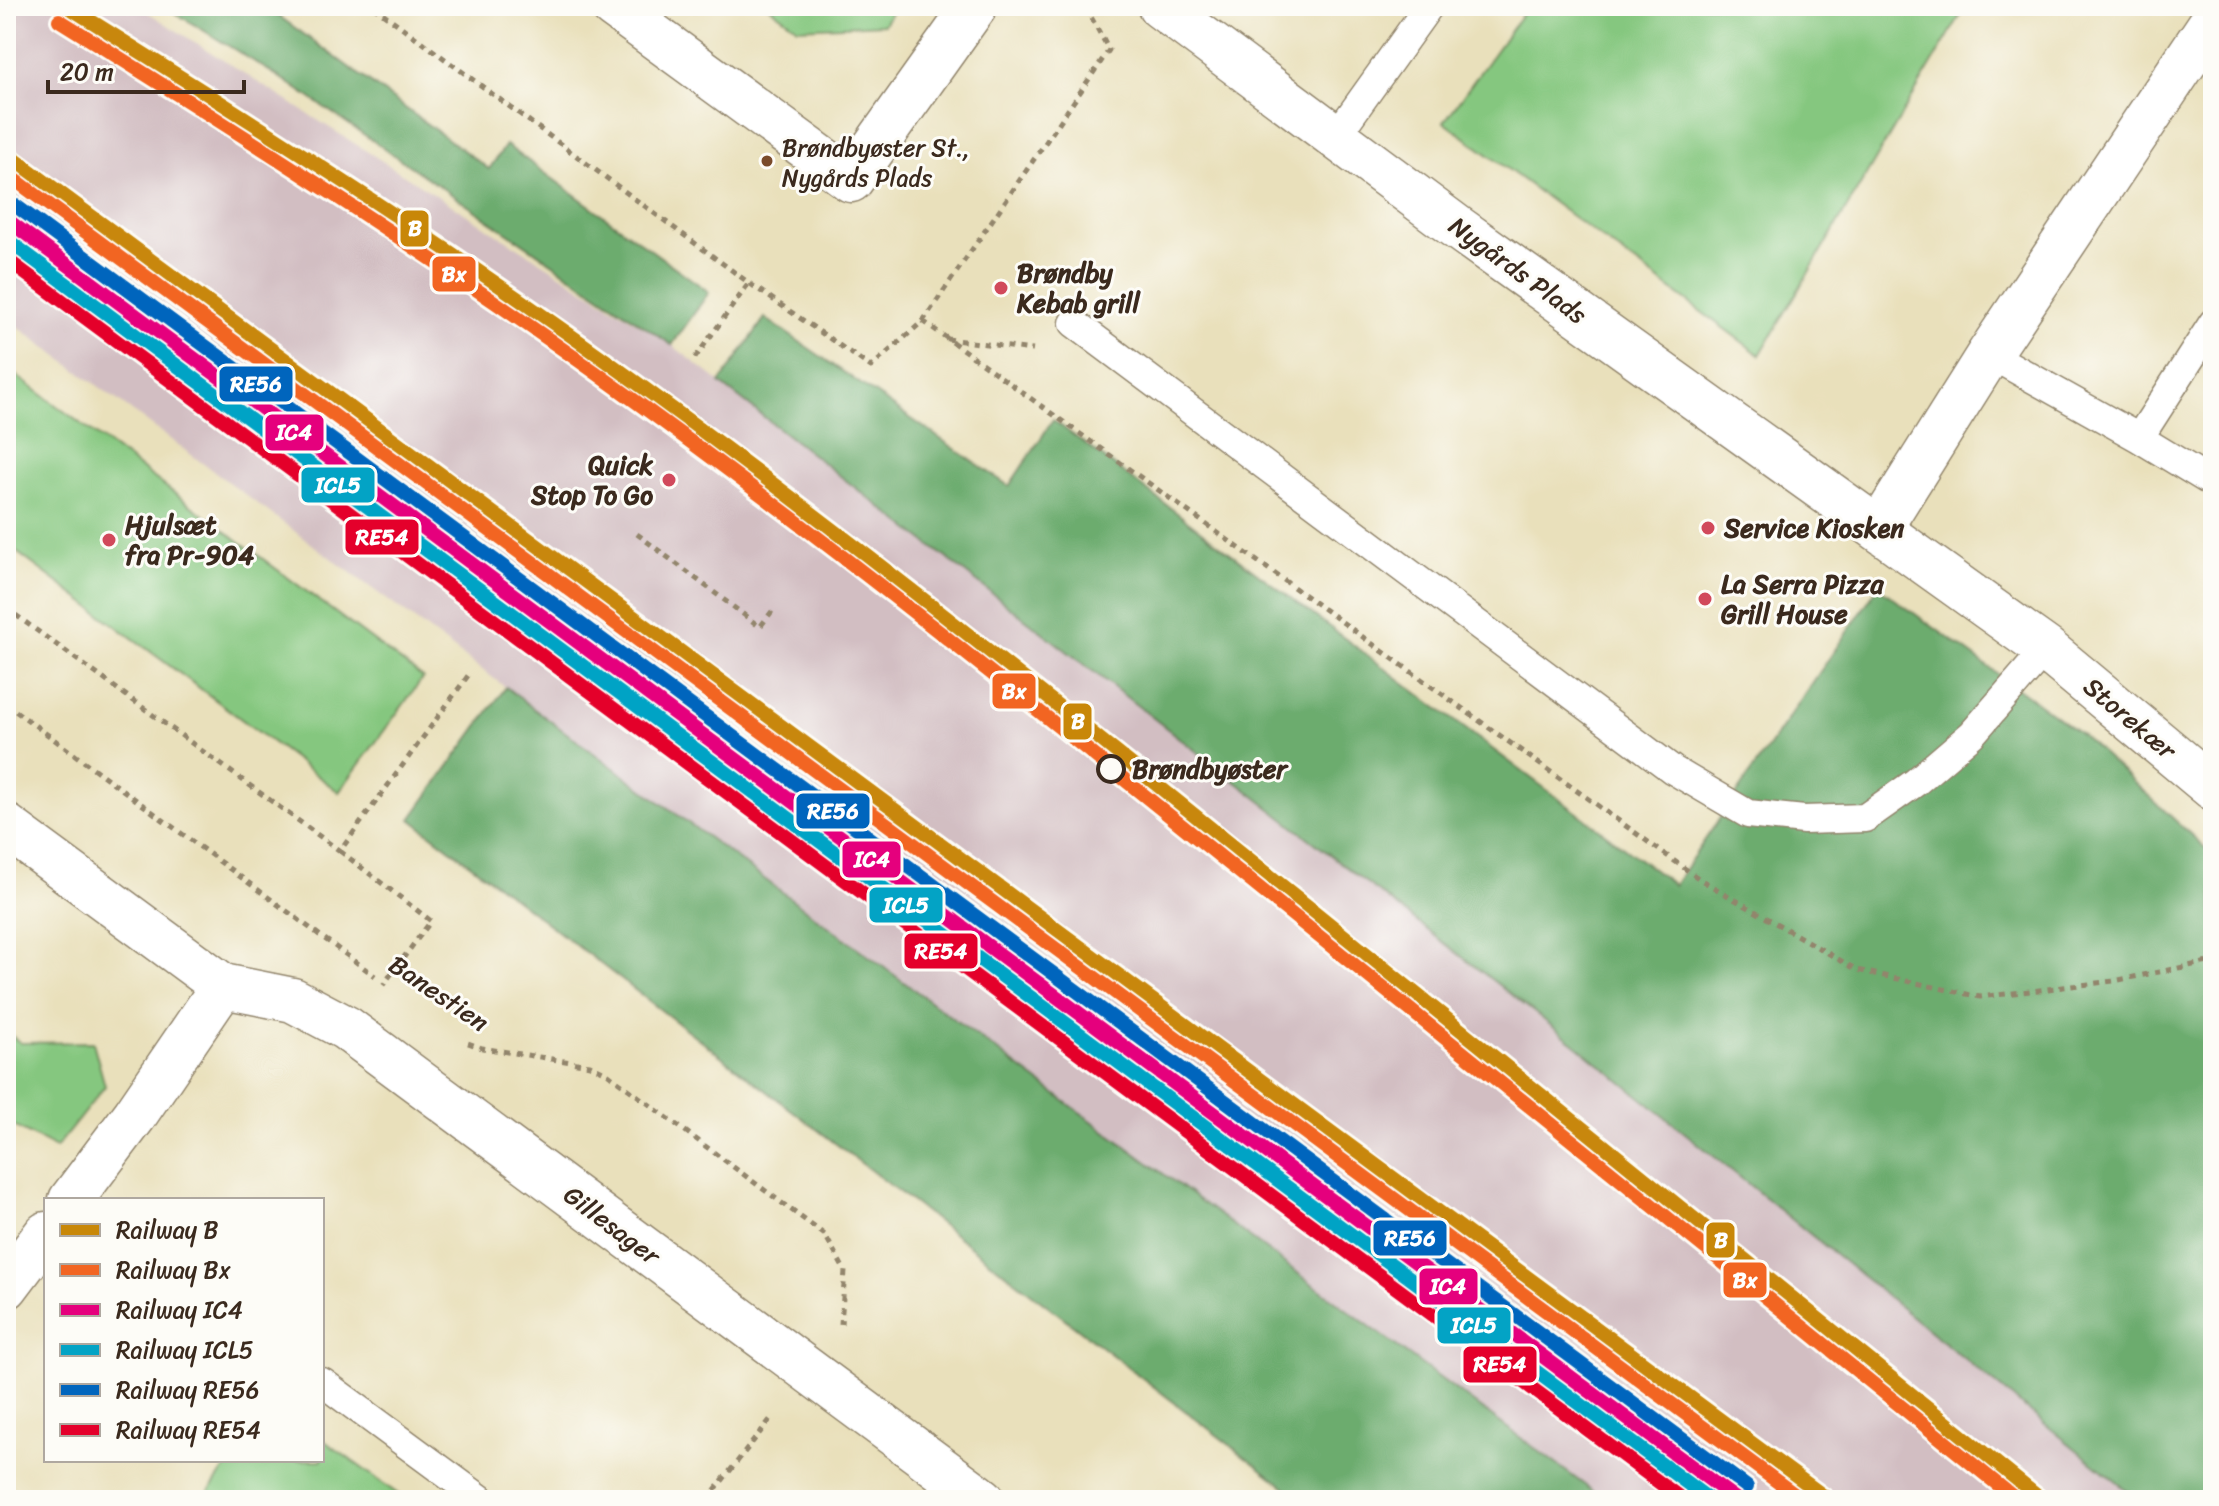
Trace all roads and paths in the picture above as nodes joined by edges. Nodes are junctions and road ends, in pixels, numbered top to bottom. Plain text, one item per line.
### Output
1 (373, 6) edge
2 (613, 6) edge
3 (975, 6) edge
4 (1085, 6) edge
5 (1429, 6) edge
6 (1186, 14) edge
7 (2213, 20) edge
8 (1336, 136) junction
9 (749, 283) junction
10 (1074, 323) joint
11 (2213, 323) edge
12 (946, 339) dead end
13 (1989, 354) junction
14 (695, 358) dead end
15 (2139, 438) junction
16 (2213, 483) edge
17 (1879, 529) junction
18 (637, 534) dead end
19 (6, 608) edge
20 (773, 610) dead end
21 (14, 612) junction
22 (6, 623) edge
23 (2046, 649) junction
24 (470, 673) dead end
25 (6, 704) edge
26 (2213, 788) edge
27 (6, 826) edge
28 (340, 851) junction
29 (384, 983) junction
30 (223, 986) junction
31 (397, 992) dead end
32 (346, 1028) junction
33 (457, 1035) dead end
34 (73, 1198) edge
35 (44, 1237) edge
36 (6, 1287) edge
37 (808, 1370) junction
38 (324, 1383) edge
39 (482, 1500) edge
40 (707, 1500) edge
41 (983, 1500) edge

1 - 9 path
2 - 3 street
4 - 9 path
5 - 8 lane
6 - 8 street, Nygårds Plads
7 - 13 street
8 - 17 street, Nygårds Plads
9 - 14 path
10 - 12 path
10 - 23 lane
11 - 15 lane
13 - 15 lane
13 - 17 street
15 - 16 lane
17 - 23 street, Nygårds Plads
18 - 20 path
19 - 21 path
21 - 22 path
21 - 28 path
23 - 26 street, Storekær
24 - 28 path
25 - 29 path, Banestien
27 - 30 street
28 - 29 path
29 - 31 path, Banestien
29 - 32 path
30 - 32 street, Gillesager
30 - 34 street
32 - 37 street, Gillesager
33 - 37 path, Banestien
35 - 36 street
37 - 40 path, Banestien
37 - 41 street, Gillesager
38 - 39 lane

